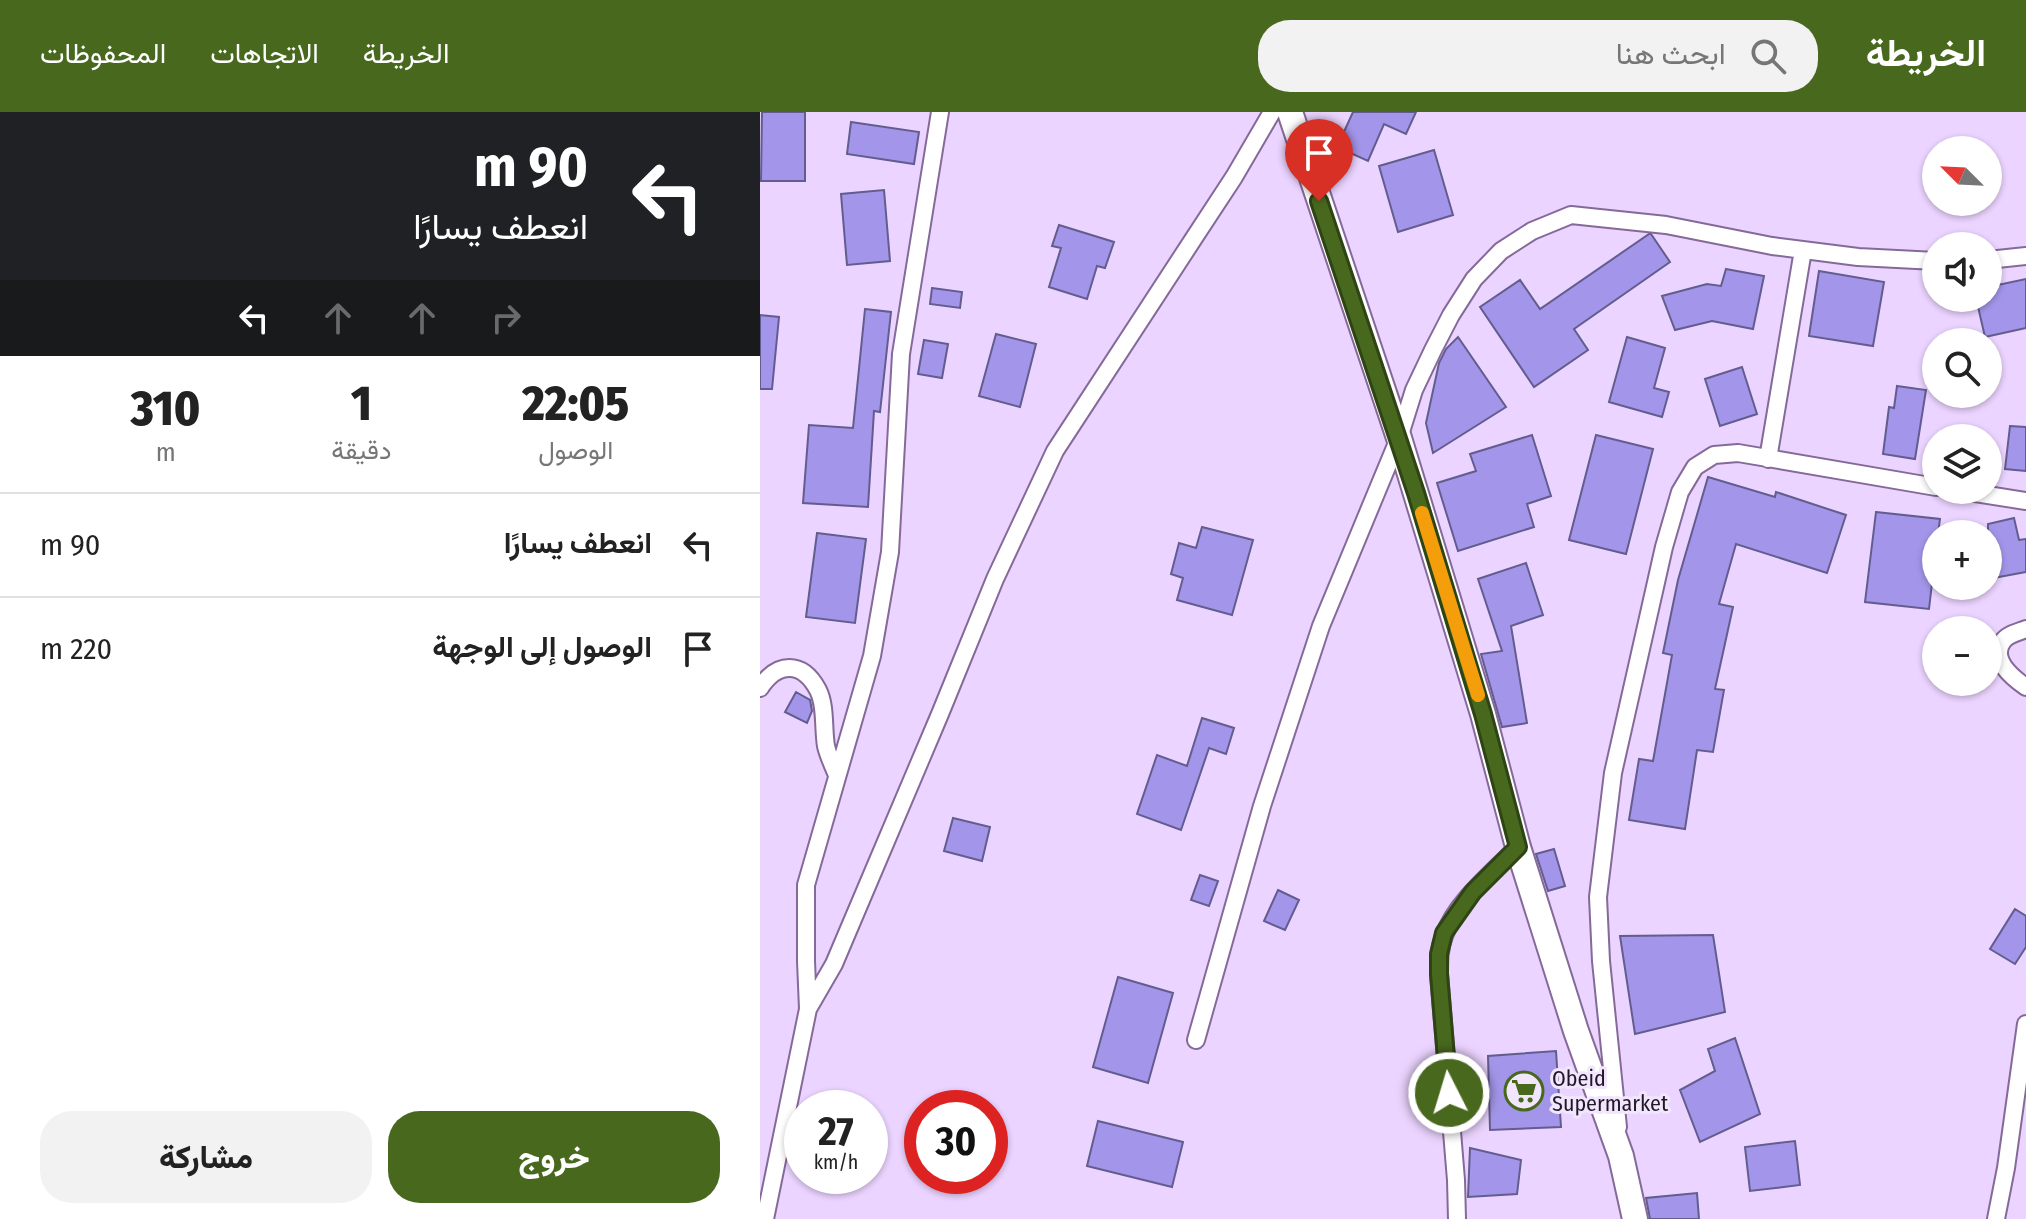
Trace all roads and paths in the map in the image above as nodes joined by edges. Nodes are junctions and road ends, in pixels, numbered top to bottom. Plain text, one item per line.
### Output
1 (940, 112) edge
2 (1272, 112) edge
3 (1290, 112) edge
4 (1803, 250) junction
5 (2026, 256) edge
6 (2002, 259) edge
7 (1922, 260) edge
8 (1399, 438) junction
9 (1768, 459) junction
10 (1922, 485) edge
11 (2002, 497) edge
12 (2026, 501) edge
13 (2026, 629) edge
14 (2026, 687) edge
15 (760, 688) edge
16 (837, 775) junction
17 (1518, 847) junction
18 (808, 1009) junction
19 (2026, 1024) edge
20 (1196, 1040) dead end
21 (1621, 1156) junction
22 (765, 1219) edge
23 (1457, 1219) edge
24 (1635, 1219) edge
25 (1996, 1219) edge

1 - 16 street
2 - 18 street
3 - 8 main road
4 - 7 street
4 - 8 street
4 - 9 street
5 - 6 street
8 - 17 main road
8 - 20 street
9 - 10 street
9 - 21 street
11 - 12 street
13 - 14 street
15 - 16 street
16 - 18 street
17 - 21 main road
17 - 23 street
18 - 22 street
19 - 25 street
21 - 24 main road

